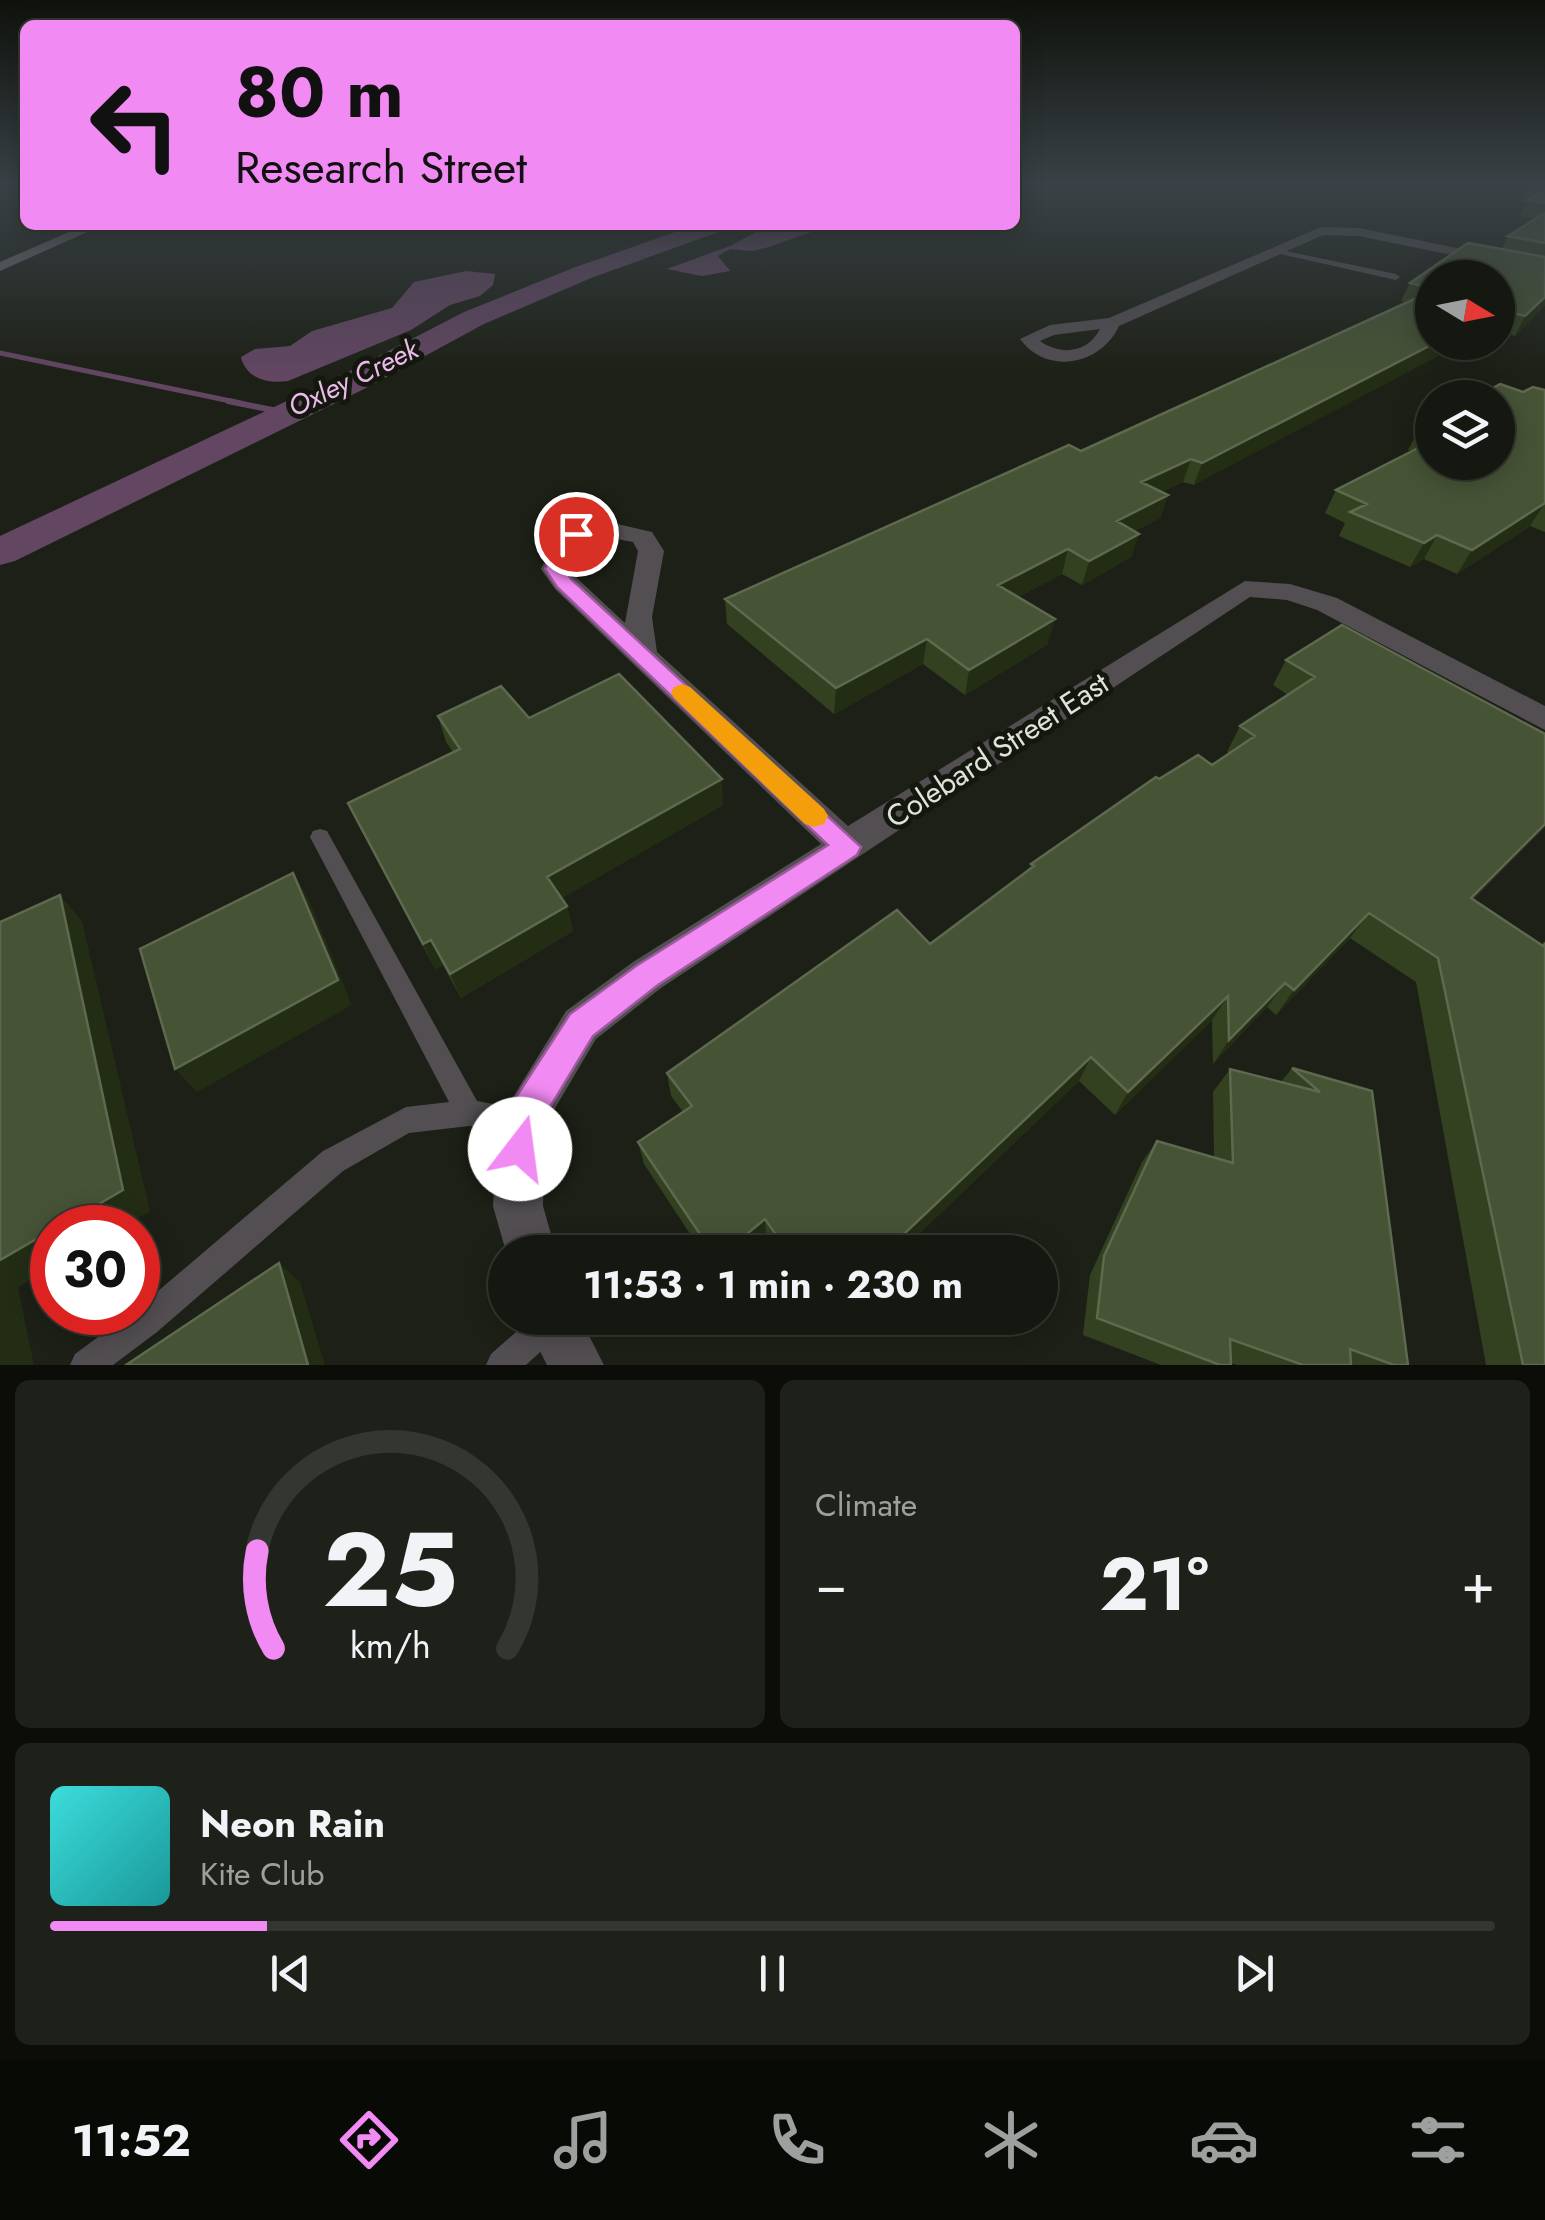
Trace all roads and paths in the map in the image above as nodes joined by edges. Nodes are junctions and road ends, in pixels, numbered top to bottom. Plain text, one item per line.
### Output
1 (41, 250) edge
2 (1284, 250) edge
3 (1443, 250) edge
4 (1279, 252) junction
5 (0, 268) edge
6 (1545, 270) edge
7 (1396, 277) dead end
8 (1112, 323) dead end
9 (643, 655) dead end
10 (1545, 719) edge
11 (320, 837) dead end
12 (847, 847) junction
13 (469, 1113) junction
14 (522, 1120) junction
15 (526, 1235) edge
16 (559, 1335) edge
17 (86, 1365) edge
18 (502, 1365) edge

1 - 5 main road
2 - 4 street
3 - 6 street
4 - 7 lane
4 - 8 street
9 - 12 street
10 - 12 street, Colebard Street East
11 - 13 lane
12 - 14 street, Colebard Street East
13 - 14 lane
13 - 17 lane
14 - 15 street, Colebard Street East
16 - 18 lane

